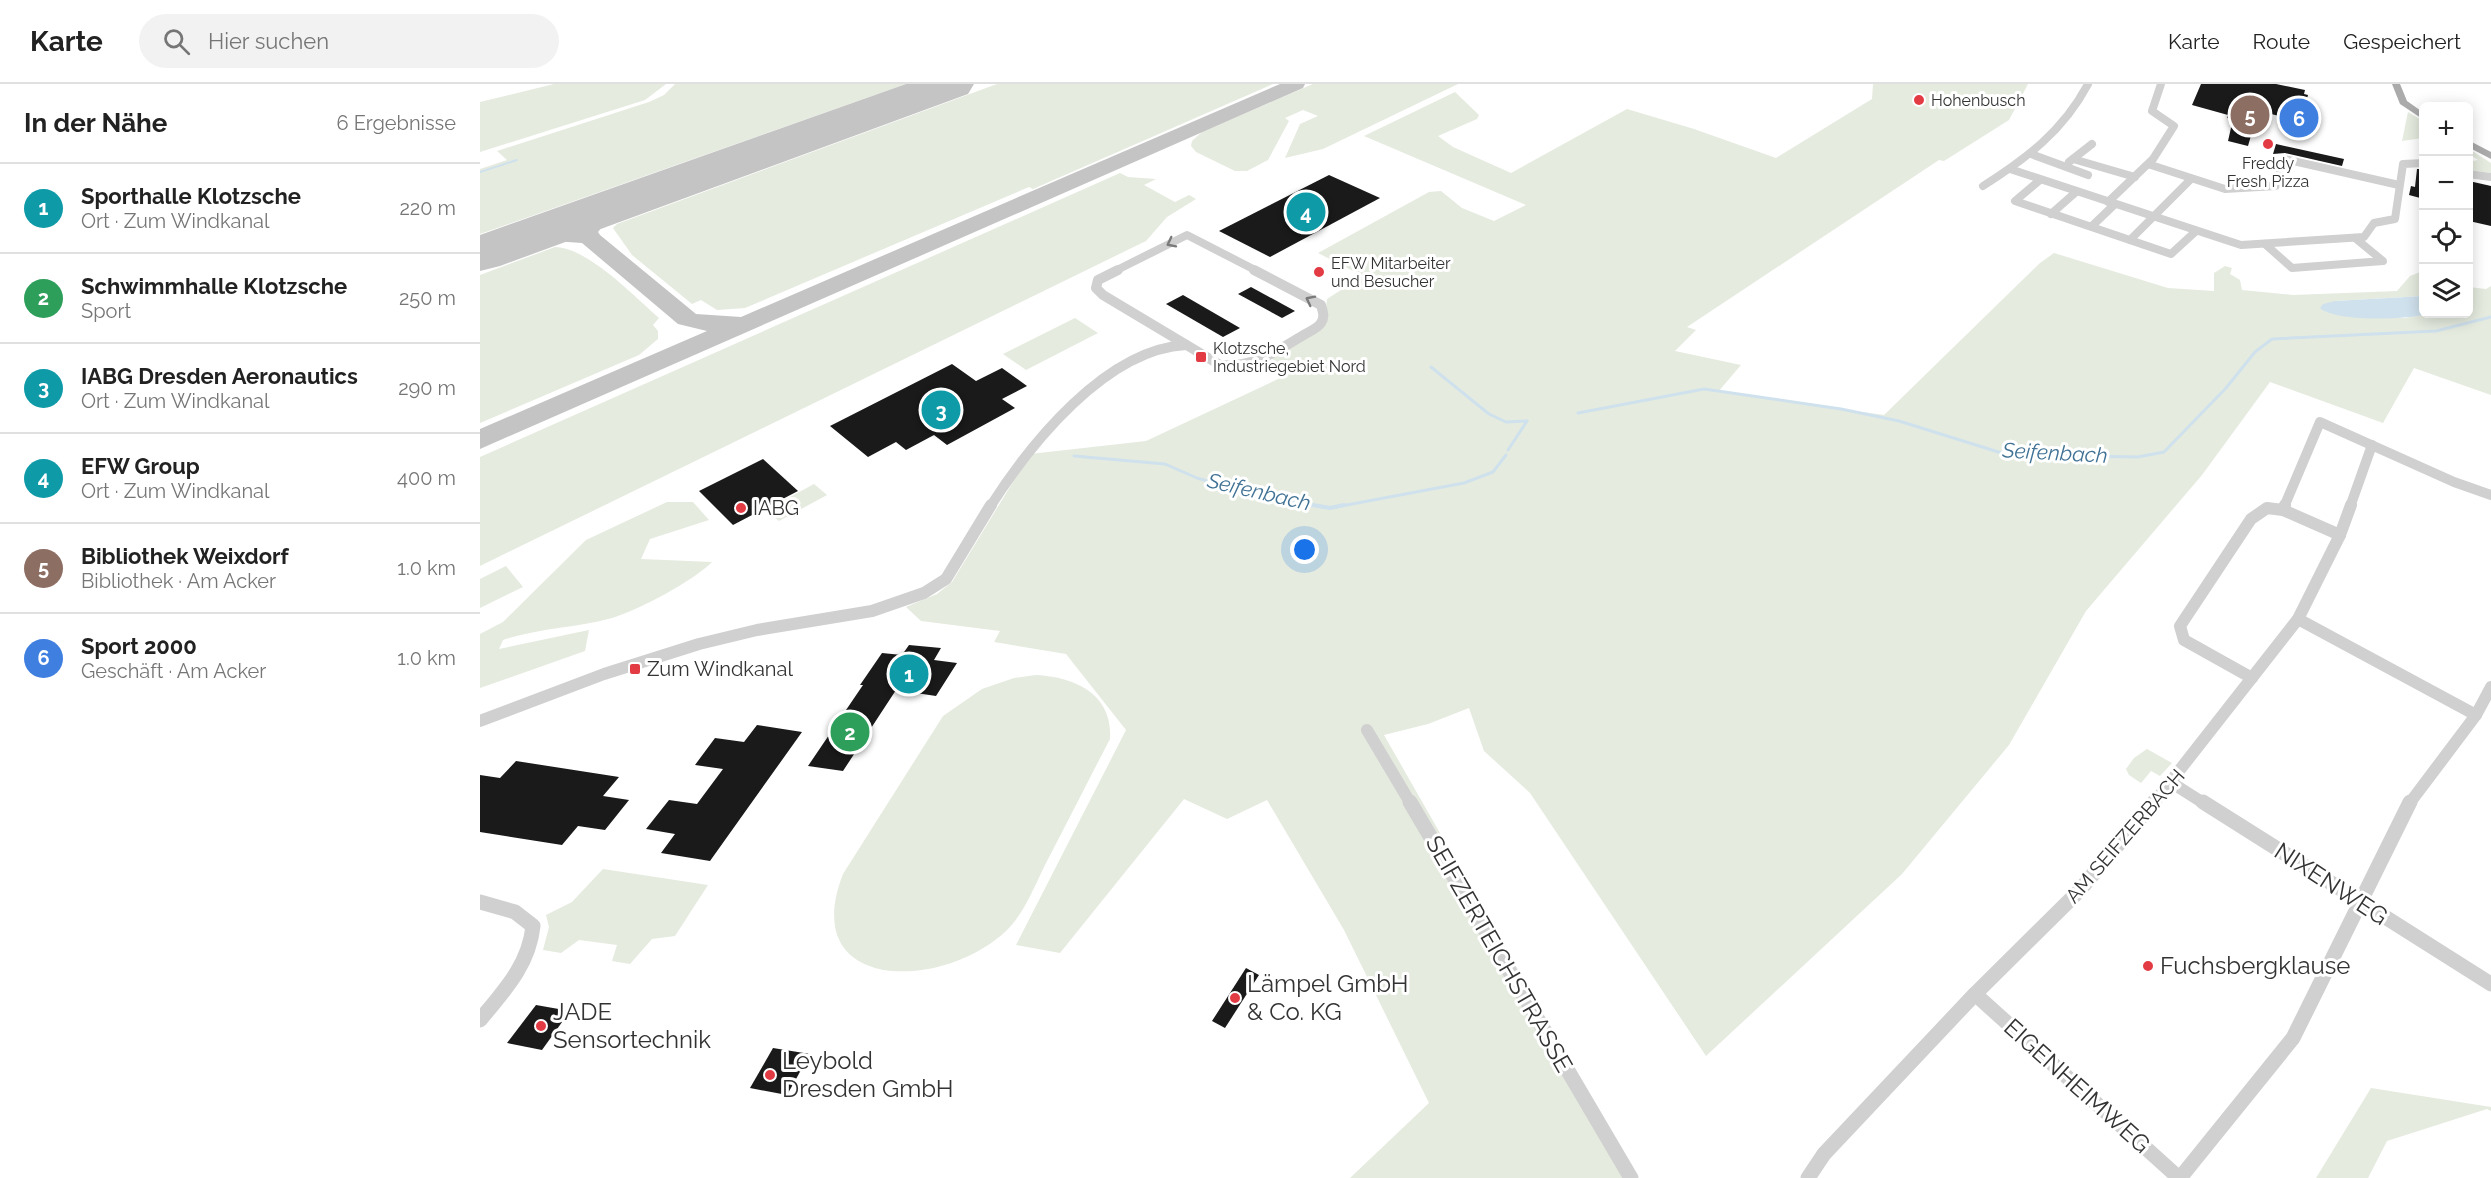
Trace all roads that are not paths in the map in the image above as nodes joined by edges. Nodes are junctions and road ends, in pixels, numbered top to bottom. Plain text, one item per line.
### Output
1 (2088, 84) edge
2 (2161, 84) edge
3 (2396, 84) edge
4 (2419, 113) edge
5 (2092, 144) dead end
6 (2473, 145) edge
7 (2031, 154) junction
8 (2491, 156) edge
9 (2073, 159) junction
10 (2419, 164) edge
11 (2151, 165) junction
12 (2064, 166) junction
13 (2097, 167) junction
14 (2010, 169) junction
15 (2088, 175) junction
16 (2473, 175) edge
17 (2135, 177) junction
18 (2491, 177) edge
19 (2191, 179) junction
20 (2040, 180) junction
21 (2399, 185) junction
22 (1983, 186) dead end
23 (2072, 191) junction
24 (2111, 203) junction
25 (2051, 214) junction
26 (2153, 218) junction
27 (2092, 226) junction
28 (2195, 232) junction
29 (2355, 238) junction
30 (2130, 240) junction
31 (2265, 244) junction
32 (1162, 330) junction
33 (1186, 345) junction
34 (1154, 349) junction
35 (2372, 445) junction
36 (2491, 495) edge
37 (2283, 510) junction
38 (2340, 534) junction
39 (2298, 619) junction
40 (2252, 678) junction
41 (2491, 687) edge
42 (2476, 715) junction
43 (480, 721) edge
44 (1367, 730) dead end
45 (2172, 783) junction
46 (480, 902) edge
47 (2358, 902) junction
48 (2491, 984) edge
49 (1975, 994) junction
50 (480, 1020) edge
51 (1631, 1178) edge
52 (1808, 1178) edge
53 (2179, 1178) edge

1 - 7 street
2 - 11 street
3 - 4 main road
5 - 9 street
6 - 8 main road
7 - 12 street
7 - 14 street
9 - 12 street
9 - 13 street
10 - 21 street
11 - 17 street
11 - 19 street
12 - 15 street
13 - 15 street
13 - 17 street
14 - 20 street
14 - 22 street
15 - 23 street
16 - 18 street
17 - 24 street
19 - 21 street
19 - 26 street
20 - 23 street
20 - 25 street
21 - 29 street
23 - 24 street
23 - 25 street
24 - 26 street
24 - 27 street
25 - 27 street
26 - 28 street
26 - 30 street
27 - 30 street
28 - 30 street
28 - 31 street
29 - 31 street
29 - 31 street
32 - 33 street
33 -> 32 street
32 - 34 street
33 - 34 street
34 - 43 street
35 - 36 street
35 - 37 street
35 - 38 street, AM SEIFZERBACH
37 - 38 street
37 - 40 street
38 - 39 street, AM SEIFZERBACH
39 - 40 street, AM SEIFZERBACH
39 - 42 street
40 - 45 street, AM SEIFZERBACH
41 - 42 street
42 - 47 street
44 - 51 street, SEIFZERTEICHSTRASSE
45 - 47 street, NIXENWEG
45 - 49 street, AM SEIFZERBACH
46 - 50 street
47 - 48 street, NIXENWEG
47 - 53 street
49 - 52 street, AM SEIFZERBACH
49 - 53 street, EIGENHEIMWEG

